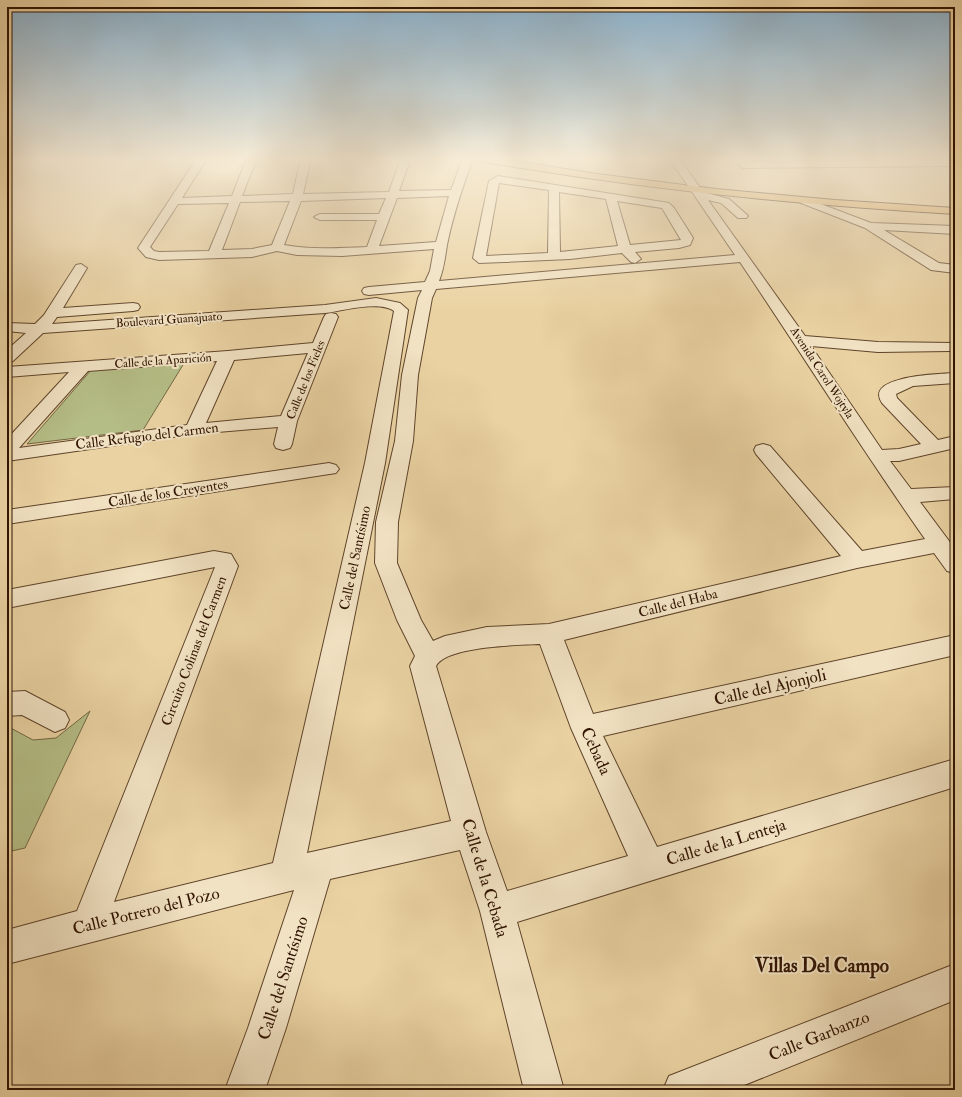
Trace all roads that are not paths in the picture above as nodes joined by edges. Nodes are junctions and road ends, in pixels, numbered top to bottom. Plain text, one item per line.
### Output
1 (170, 209) edge
2 (232, 209) edge
3 (292, 209) edge
4 (386, 209) edge
5 (451, 209) edge
6 (489, 209) edge
7 (554, 209) edge
8 (613, 209) edge
9 (670, 209) edge
10 (710, 209) edge
11 (734, 209) edge
12 (825, 209) edge
13 (928, 209) edge
14 (955, 211) edge
15 (742, 216) dead end
16 (320, 217) dead end
17 (382, 218) junction
18 (869, 226) junction
19 (955, 230) edge
20 (441, 245) junction
21 (277, 247) junction
22 (644, 248) junction
23 (372, 249) junction
24 (625, 250) junction
25 (214, 254) junction
26 (554, 256) junction
27 (744, 258) junction
28 (659, 265) junction
29 (643, 267) junction
30 (81, 268) dead end
31 (955, 269) edge
32 (429, 287) junction
33 (146, 306) dead end
34 (335, 306) junction
35 (7, 315) edge
36 (51, 315) junction
37 (7, 327) edge
38 (39, 329) junction
39 (800, 340) junction
40 (950, 346) dead end
41 (319, 347) junction
42 (228, 356) junction
43 (7, 358) edge
44 (83, 367) junction
45 (7, 372) edge
46 (955, 378) edge
47 (288, 421) junction
48 (194, 429) junction
49 (955, 442) edge
50 (933, 446) junction
51 (7, 450) edge
52 (763, 450) dead end
53 (7, 455) edge
54 (876, 456) junction
55 (279, 460) junction
56 (329, 469) dead end
57 (955, 493) edge
58 (906, 496) junction
59 (7, 517) edge
60 (941, 544) junction
61 (856, 560) junction
62 (955, 565) edge
63 (7, 599) edge
64 (548, 634) junction
65 (955, 645) edge
66 (425, 661) junction
67 (7, 704) edge
68 (55, 720) dead end
69 (585, 728) junction
70 (955, 772) edge
71 (470, 832) junction
72 (649, 865) junction
73 (318, 866) junction
74 (286, 876) junction
75 (497, 911) junction
76 (88, 925) junction
77 (7, 947) edge
78 (955, 982) edge
79 (245, 1090) edge
80 (544, 1090) edge
81 (683, 1090) edge

1 - 25 street
2 - 25 street
3 - 21 street
4 - 17 street
5 - 20 street
6 - 26 street
7 - 26 street
8 - 24 street
9 - 22 street
10 - 27 street, Avenida Carol Wojtyla
11 - 15 street
12 - 18 street
13 - 14 main road
16 - 17 street
17 - 23 street
18 - 19 street
18 - 31 street
20 - 23 street
20 - 32 street, Calle de la Cebada
21 - 23 street
21 - 25 street
22 - 24 street
22 - 28 street
24 - 26 street
24 - 29 street
27 - 28 street
27 - 39 street, Avenida Carol Wojtyla
28 - 29 street
29 - 32 street
30 - 36 street
32 - 34 street
32 - 66 street, Calle de la Cebada
33 - 36 street
34 - 38 street, Boulevard Guanajuato
34 - 41 street, Calle de los Fieles
34 - 74 street, Calle del Santísimo
35 - 36 street
36 - 38 street
37 - 38 street, Boulevard Guanajuato
38 - 43 street
39 - 40 street
39 - 54 street, Avenida Carol Wojtyla
41 - 42 street, Calle de la Aparición
41 - 47 street, Calle de los Fieles
42 - 44 street, Calle de la Aparición
42 - 48 street
44 - 45 street, Calle de la Aparición
44 - 51 street
46 - 50 street
47 - 48 street, Calle Refugio del Carmen
47 - 55 street, Calle de los Fieles
48 - 53 street, Calle Refugio del Carmen
49 - 50 street
50 - 54 street
52 - 61 street
54 - 58 street, Avenida Carol Wojtyla
55 - 56 street, Calle de los Creyentes
55 - 59 street, Calle de los Creyentes
57 - 58 street
58 - 60 street, Avenida Carol Wojtyla
60 - 61 street, Calle del Haba
60 - 62 street, Avenida Carol Wojtyla
61 - 64 street, Calle del Haba
63 - 76 street, Circuito Colinas del Carmen
64 - 66 street, Calle del Haba
64 - 69 street, Cebada
65 - 69 street, Calle del Ajonjoli
66 - 71 street, Calle de la Cebada
67 - 68 street
69 - 72 street, Cebada
70 - 72 street, Calle de la Lenteja
71 - 73 street, Calle Potrero del Pozo
71 - 75 street, Calle de la Cebada
72 - 75 street, Calle de la Lenteja
73 - 74 street, Calle Potrero del Pozo
73 - 79 street, Calle del Santísimo
74 - 76 street, Calle Potrero del Pozo
75 - 80 street, Calle de la Cebada
76 - 77 street, Calle Potrero del Pozo
78 - 81 street, Calle Garbanzo

